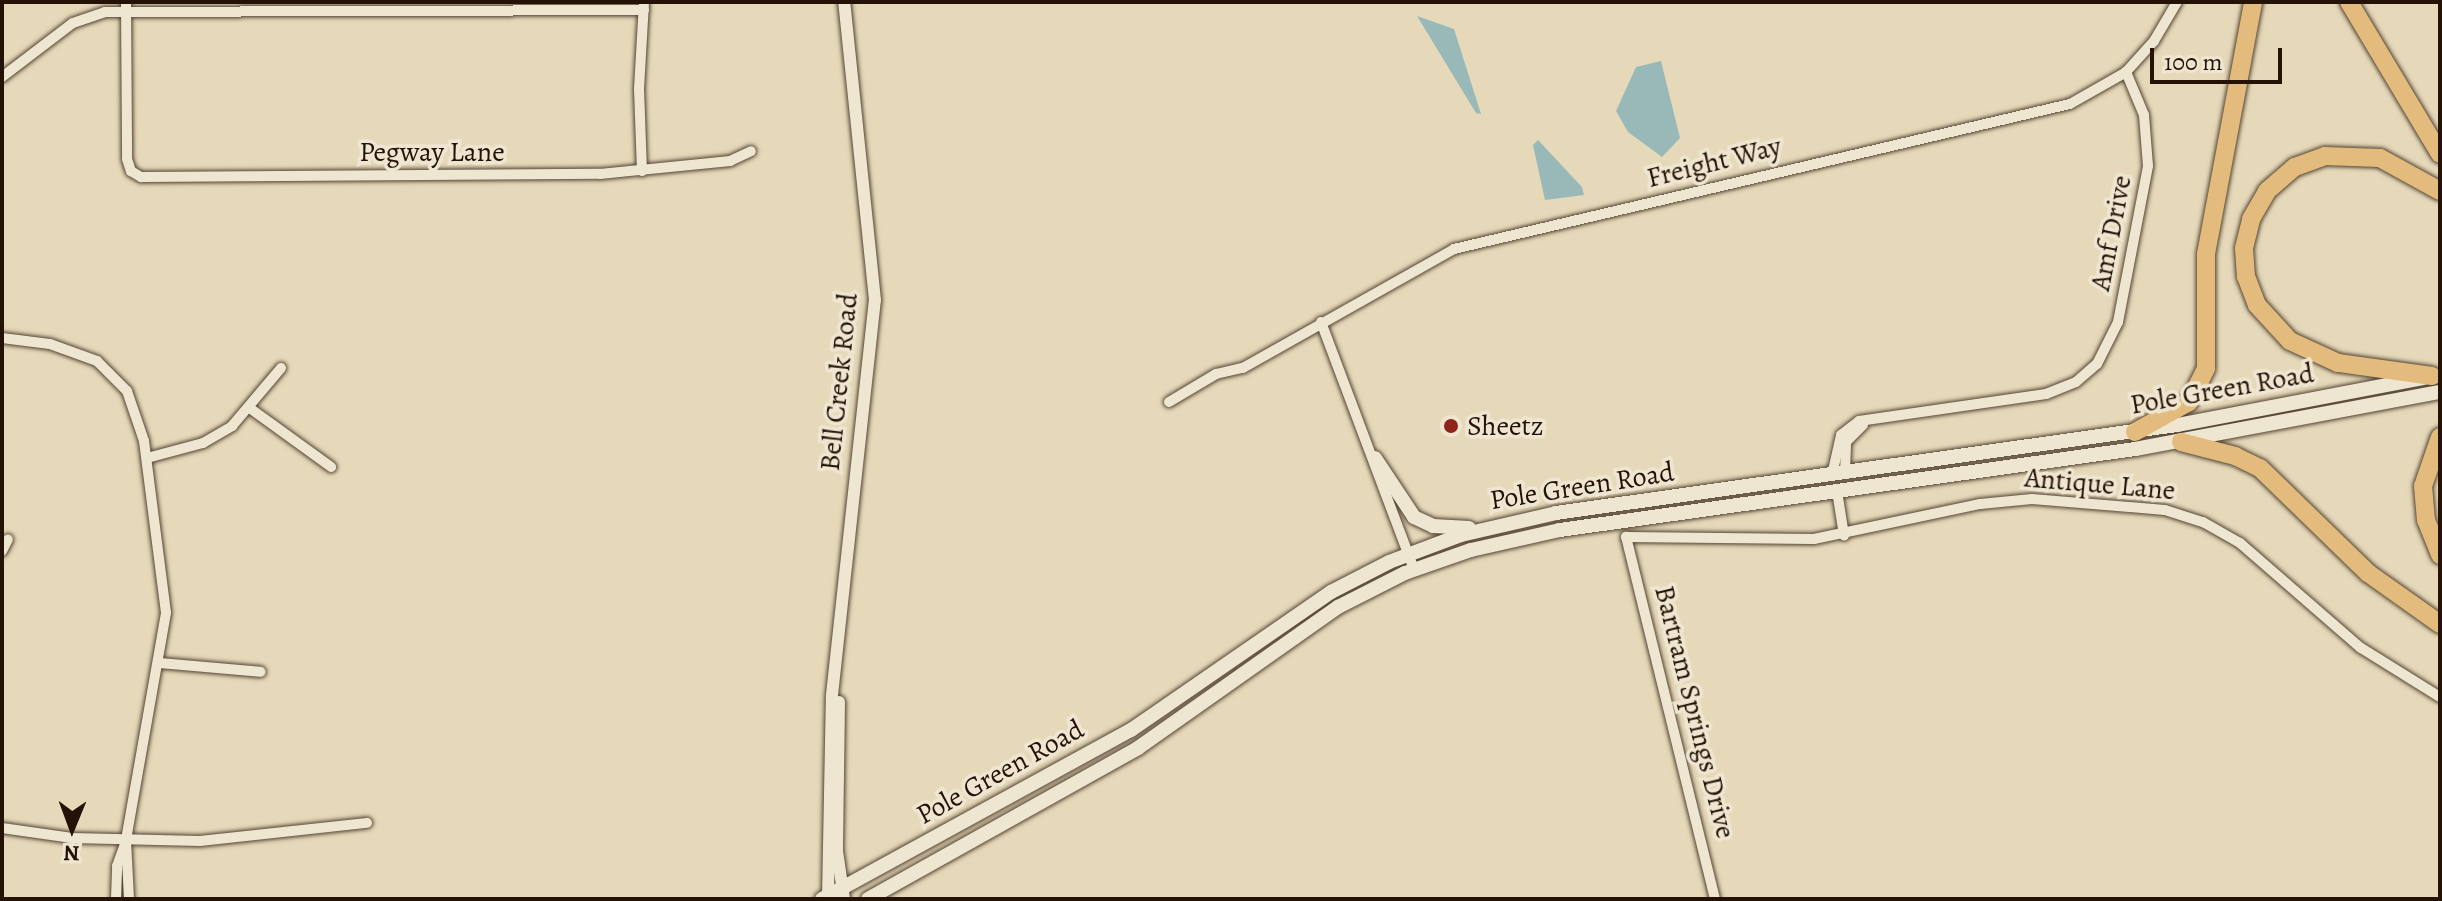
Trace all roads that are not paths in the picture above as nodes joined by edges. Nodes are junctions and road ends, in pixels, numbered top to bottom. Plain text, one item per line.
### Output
1 (844, 2) edge
2 (2177, 2) edge
3 (2253, 2) edge
4 (2349, 2) edge
5 (644, 6) edge
6 (126, 7) edge
7 (4, 72) edge
8 (2126, 72) junction
9 (751, 151) dead end
10 (2440, 154) edge
11 (642, 171) junction
12 (2440, 191) edge
13 (1321, 322) junction
14 (2, 338) edge
15 (281, 368) dead end
16 (2437, 381) edge
17 (1169, 402) dead end
18 (251, 409) junction
19 (2135, 432) junction
20 (2440, 437) edge
21 (2181, 442) junction
22 (147, 458) junction
23 (1375, 458) junction
24 (331, 467) dead end
25 (1844, 473) junction
26 (1752, 486) junction
27 (1837, 491) junction
28 (1493, 526) junction
29 (1844, 535) junction
30 (1626, 537) joint
31 (8, 539) dead end
32 (2, 551) edge
33 (1408, 554) junction
34 (2440, 555) edge
35 (1414, 570) junction
36 (2440, 624) edge
37 (159, 663) junction
38 (261, 672) dead end
39 (2440, 697) edge
40 (367, 823) dead end
41 (2, 828) edge
42 (126, 841) junction
43 (832, 896) edge
44 (116, 899) edge
45 (129, 899) edge
46 (868, 899) edge
47 (1715, 899) edge

1 - 43 street, Bell Creek Road
2 - 8 street
3 - 19 highway
4 - 10 highway
5 - 6 street
5 - 11 street
6 - 7 street
6 - 11 street, Pegway Lane
8 - 13 street, Freight Way
8 - 25 street, Amf Drive
9 - 11 street, Pegway Lane
12 - 16 highway
13 - 17 street, Freight Way
13 - 23 street
14 - 22 street
15 - 18 street
16 - 19 main road, Pole Green Road
16 - 21 main road, Pole Green Road
18 - 22 street
18 - 24 street
19 - 25 main road, Pole Green Road
20 - 34 highway
21 - 27 main road, Pole Green Road
21 - 36 highway
22 - 37 street
23 - 28 main road
23 - 33 street
25 - 26 main road, Pole Green Road
25 - 27 main road
26 - 27 main road
26 - 28 main road, Pole Green Road
27 - 29 street
27 - 35 main road, Pole Green Road
28 - 33 main road, Pole Green Road
29 - 30 street, Antique Lane
29 - 39 street, Antique Lane
30 - 47 street, Bartram Springs Drive
31 - 32 street
33 - 35 street
33 - 43 main road, Pole Green Road
35 - 46 main road, Pole Green Road
37 - 38 street
37 - 42 street
40 - 42 street
41 - 42 street
42 - 44 street
42 - 45 street

